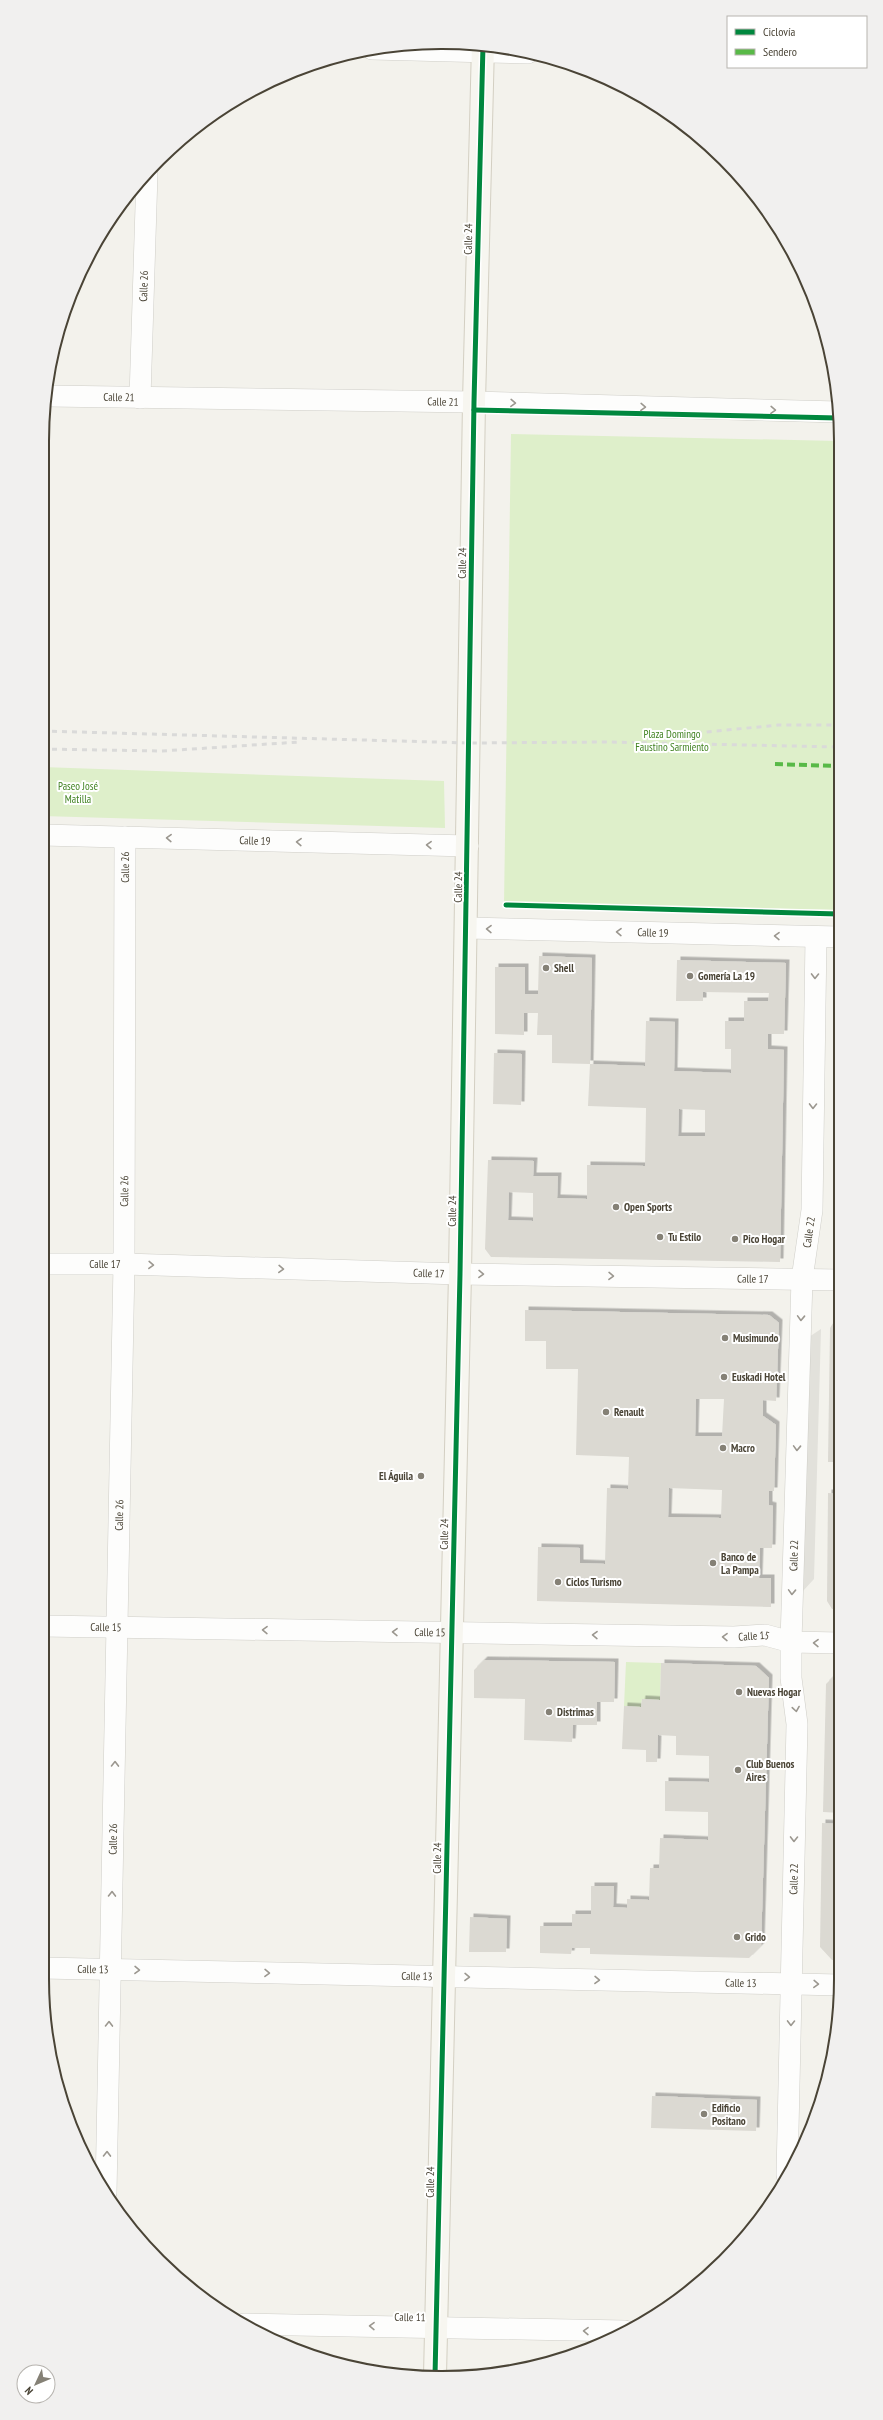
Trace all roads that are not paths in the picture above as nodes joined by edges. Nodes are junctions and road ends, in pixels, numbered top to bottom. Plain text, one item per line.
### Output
1 (483, 51) edge
2 (147, 182) edge
3 (52, 396) edge
4 (140, 398) junction
5 (474, 402) junction
6 (832, 407) edge
7 (49, 835) edge
8 (125, 837) junction
9 (468, 846) junction
10 (467, 928) junction
11 (816, 937) junction
12 (834, 937) edge
13 (49, 1264) edge
14 (124, 1264) junction
15 (460, 1274) junction
16 (802, 1279) junction
17 (834, 1280) edge
18 (49, 1626) edge
19 (117, 1627) junction
20 (452, 1633) junction
21 (791, 1642) junction
22 (834, 1643) edge
23 (49, 1968) edge
24 (110, 1970) junction
25 (444, 1976) junction
26 (791, 1984) junction
27 (834, 1985) edge
28 (787, 2164) edge
29 (106, 2182) edge
30 (256, 2324) edge
31 (437, 2328) junction
32 (615, 2331) edge
33 (435, 2371) edge

1 - 5 street, Calle 24
2 - 4 street, Calle 26
3 - 4 street, Calle 21
4 - 5 street, Calle 21
5 -> 6 street, Calle 21
5 - 9 street, Calle 24
7 - 8 street, Calle 19
9 -> 8 street, Calle 19
8 - 14 street, Calle 26
9 - 10 street, Calle 24
11 -> 10 street, Calle 19
10 - 15 street, Calle 24
11 - 12 street, Calle 19
11 -> 16 street, Calle 22
13 - 14 street, Calle 17
14 -> 15 street, Calle 17
14 - 19 street, Calle 26
15 -> 16 street, Calle 17
15 - 20 street, Calle 24
16 - 17 street, Calle 17
16 -> 21 street, Calle 22
18 - 19 street, Calle 15
20 -> 19 street, Calle 15
24 -> 19 street, Calle 26
21 -> 20 street, Calle 15
20 - 25 street, Calle 24
22 -> 21 street, Calle 15
21 -> 26 street, Calle 22
23 - 24 street, Calle 13
24 -> 25 street, Calle 13
29 -> 24 street, Calle 26
25 -> 26 street, Calle 13
25 - 31 street, Calle 24
26 -> 27 street, Calle 13
26 -> 28 street, Calle 22
31 -> 30 street, Calle 11
32 -> 31 street, Calle 11
31 - 33 street, Calle 24

